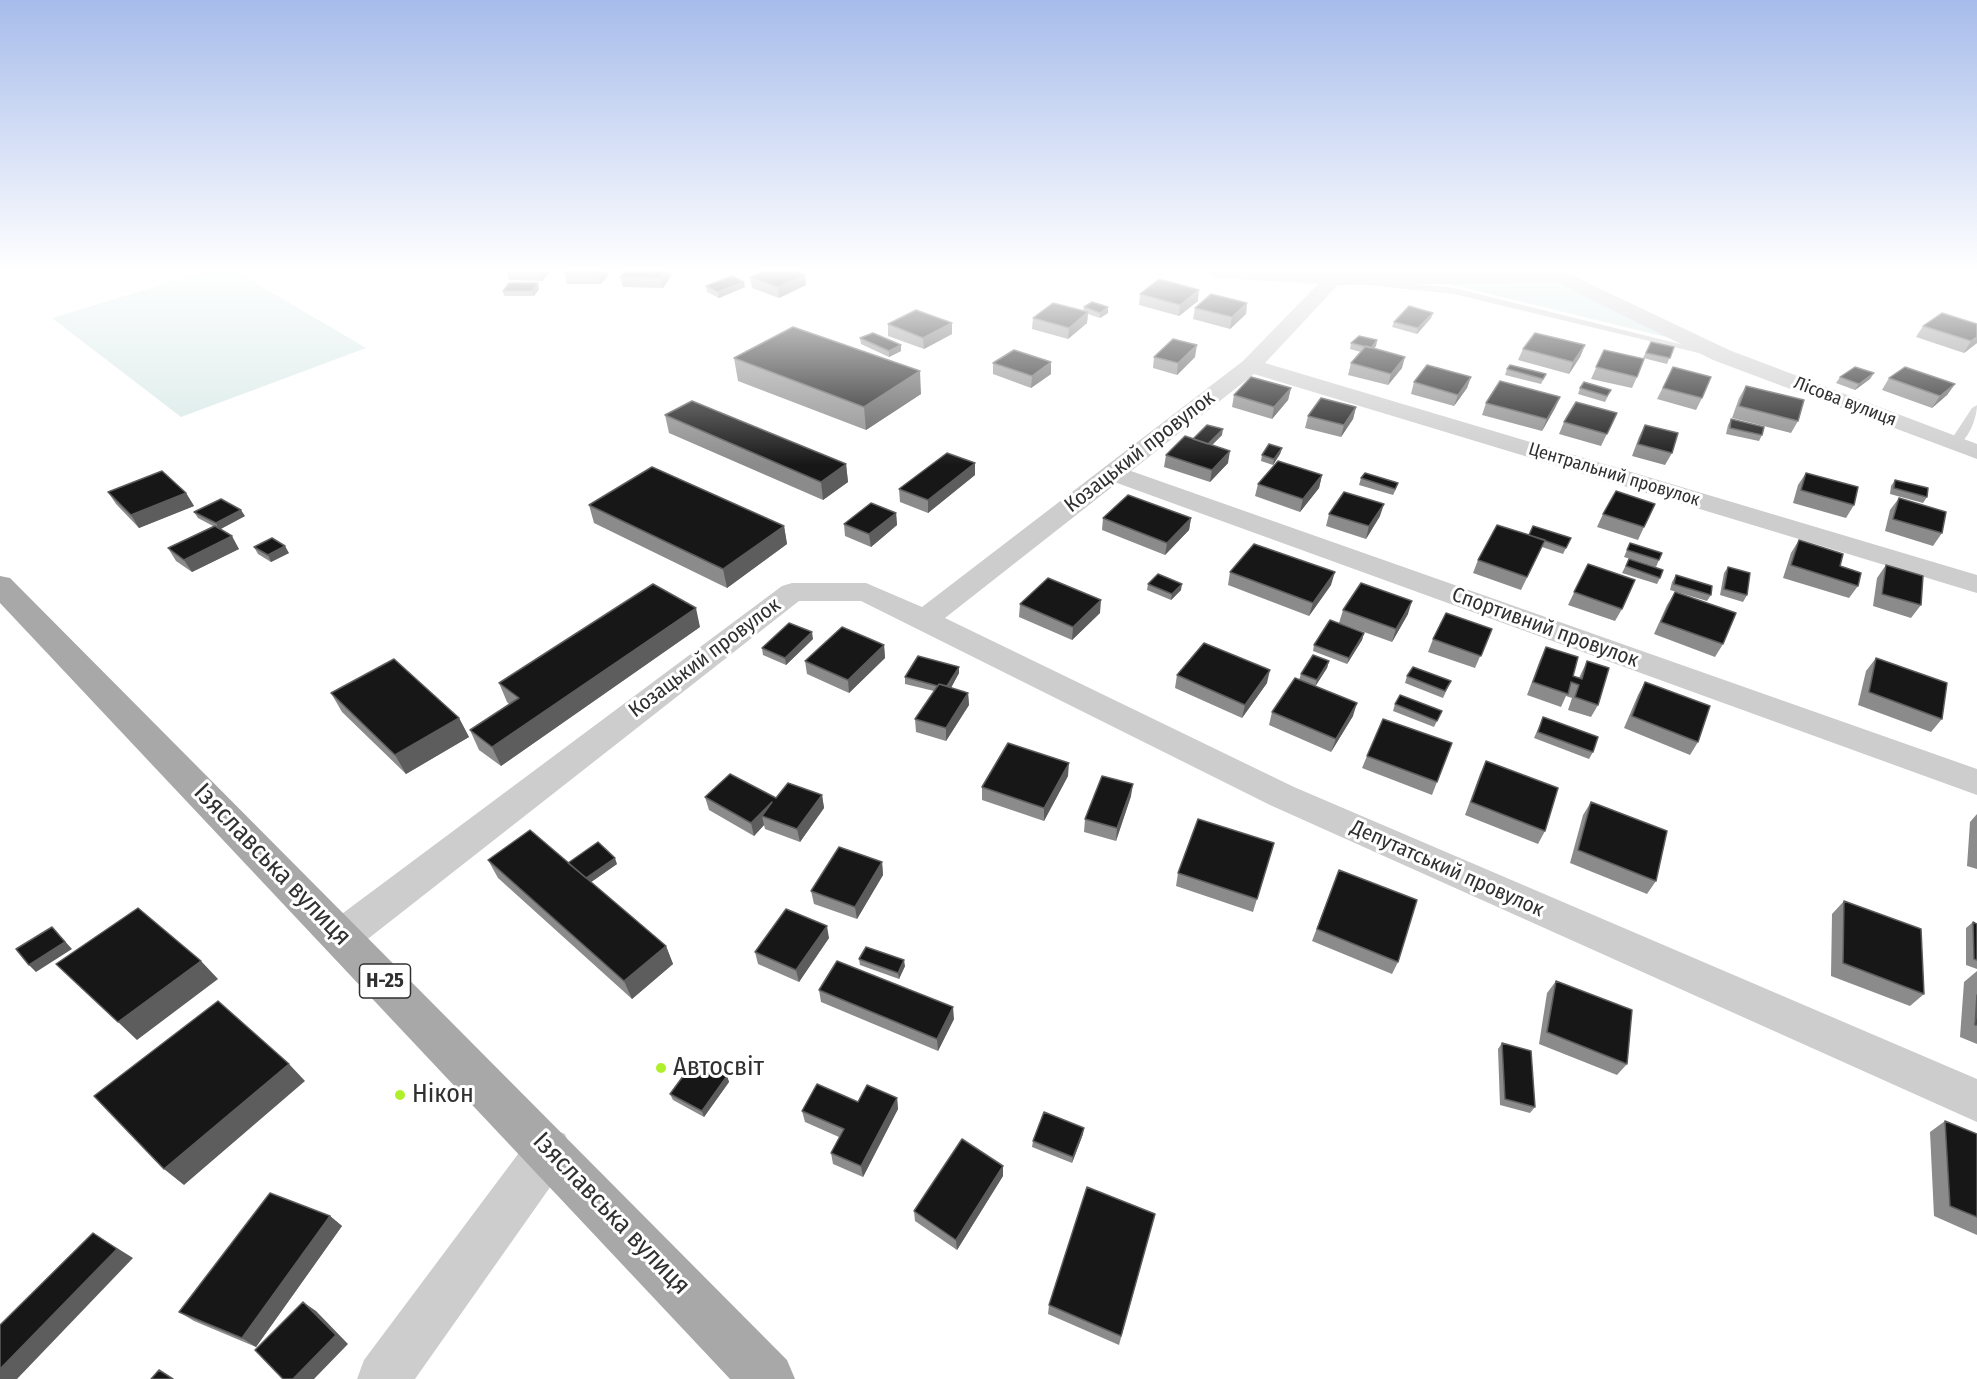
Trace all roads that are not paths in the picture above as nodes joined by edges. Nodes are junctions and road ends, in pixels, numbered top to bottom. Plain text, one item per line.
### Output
1 (1279, 336) edge
2 (1643, 336) edge
3 (1684, 336) edge
4 (1721, 355) junction
5 (1251, 366) junction
6 (1977, 408) edge
7 (1955, 443) junction
8 (1977, 452) edge
9 (1113, 473) junction
10 (1977, 584) edge
11 (0, 585) edge
12 (924, 620) junction
13 (1977, 782) edge
14 (341, 937) junction
15 (1977, 1101) edge
16 (549, 1150) junction
17 (383, 1379) edge
18 (768, 1379) edge

1 - 5 street, Козацький провулок
2 - 4 lane
3 - 4 street, Лісова вулиця
4 - 7 street, Лісова вулиця
5 - 9 street, Козацький провулок
5 - 10 street, Центральний провулок
6 - 7 lane
7 - 8 street, Лісова вулиця
9 - 12 street, Козацький провулок
9 - 13 street, Спортивний провулок
11 - 14 main road, Ізяславська вулиця / Н-25
12 - 14 street, Козацький провулок
12 - 15 street, Депутатський провулок
14 - 16 main road, Ізяславська вулиця / Н-25
16 - 17 street
16 - 18 main road, Ізяславська вулиця / Н-25

